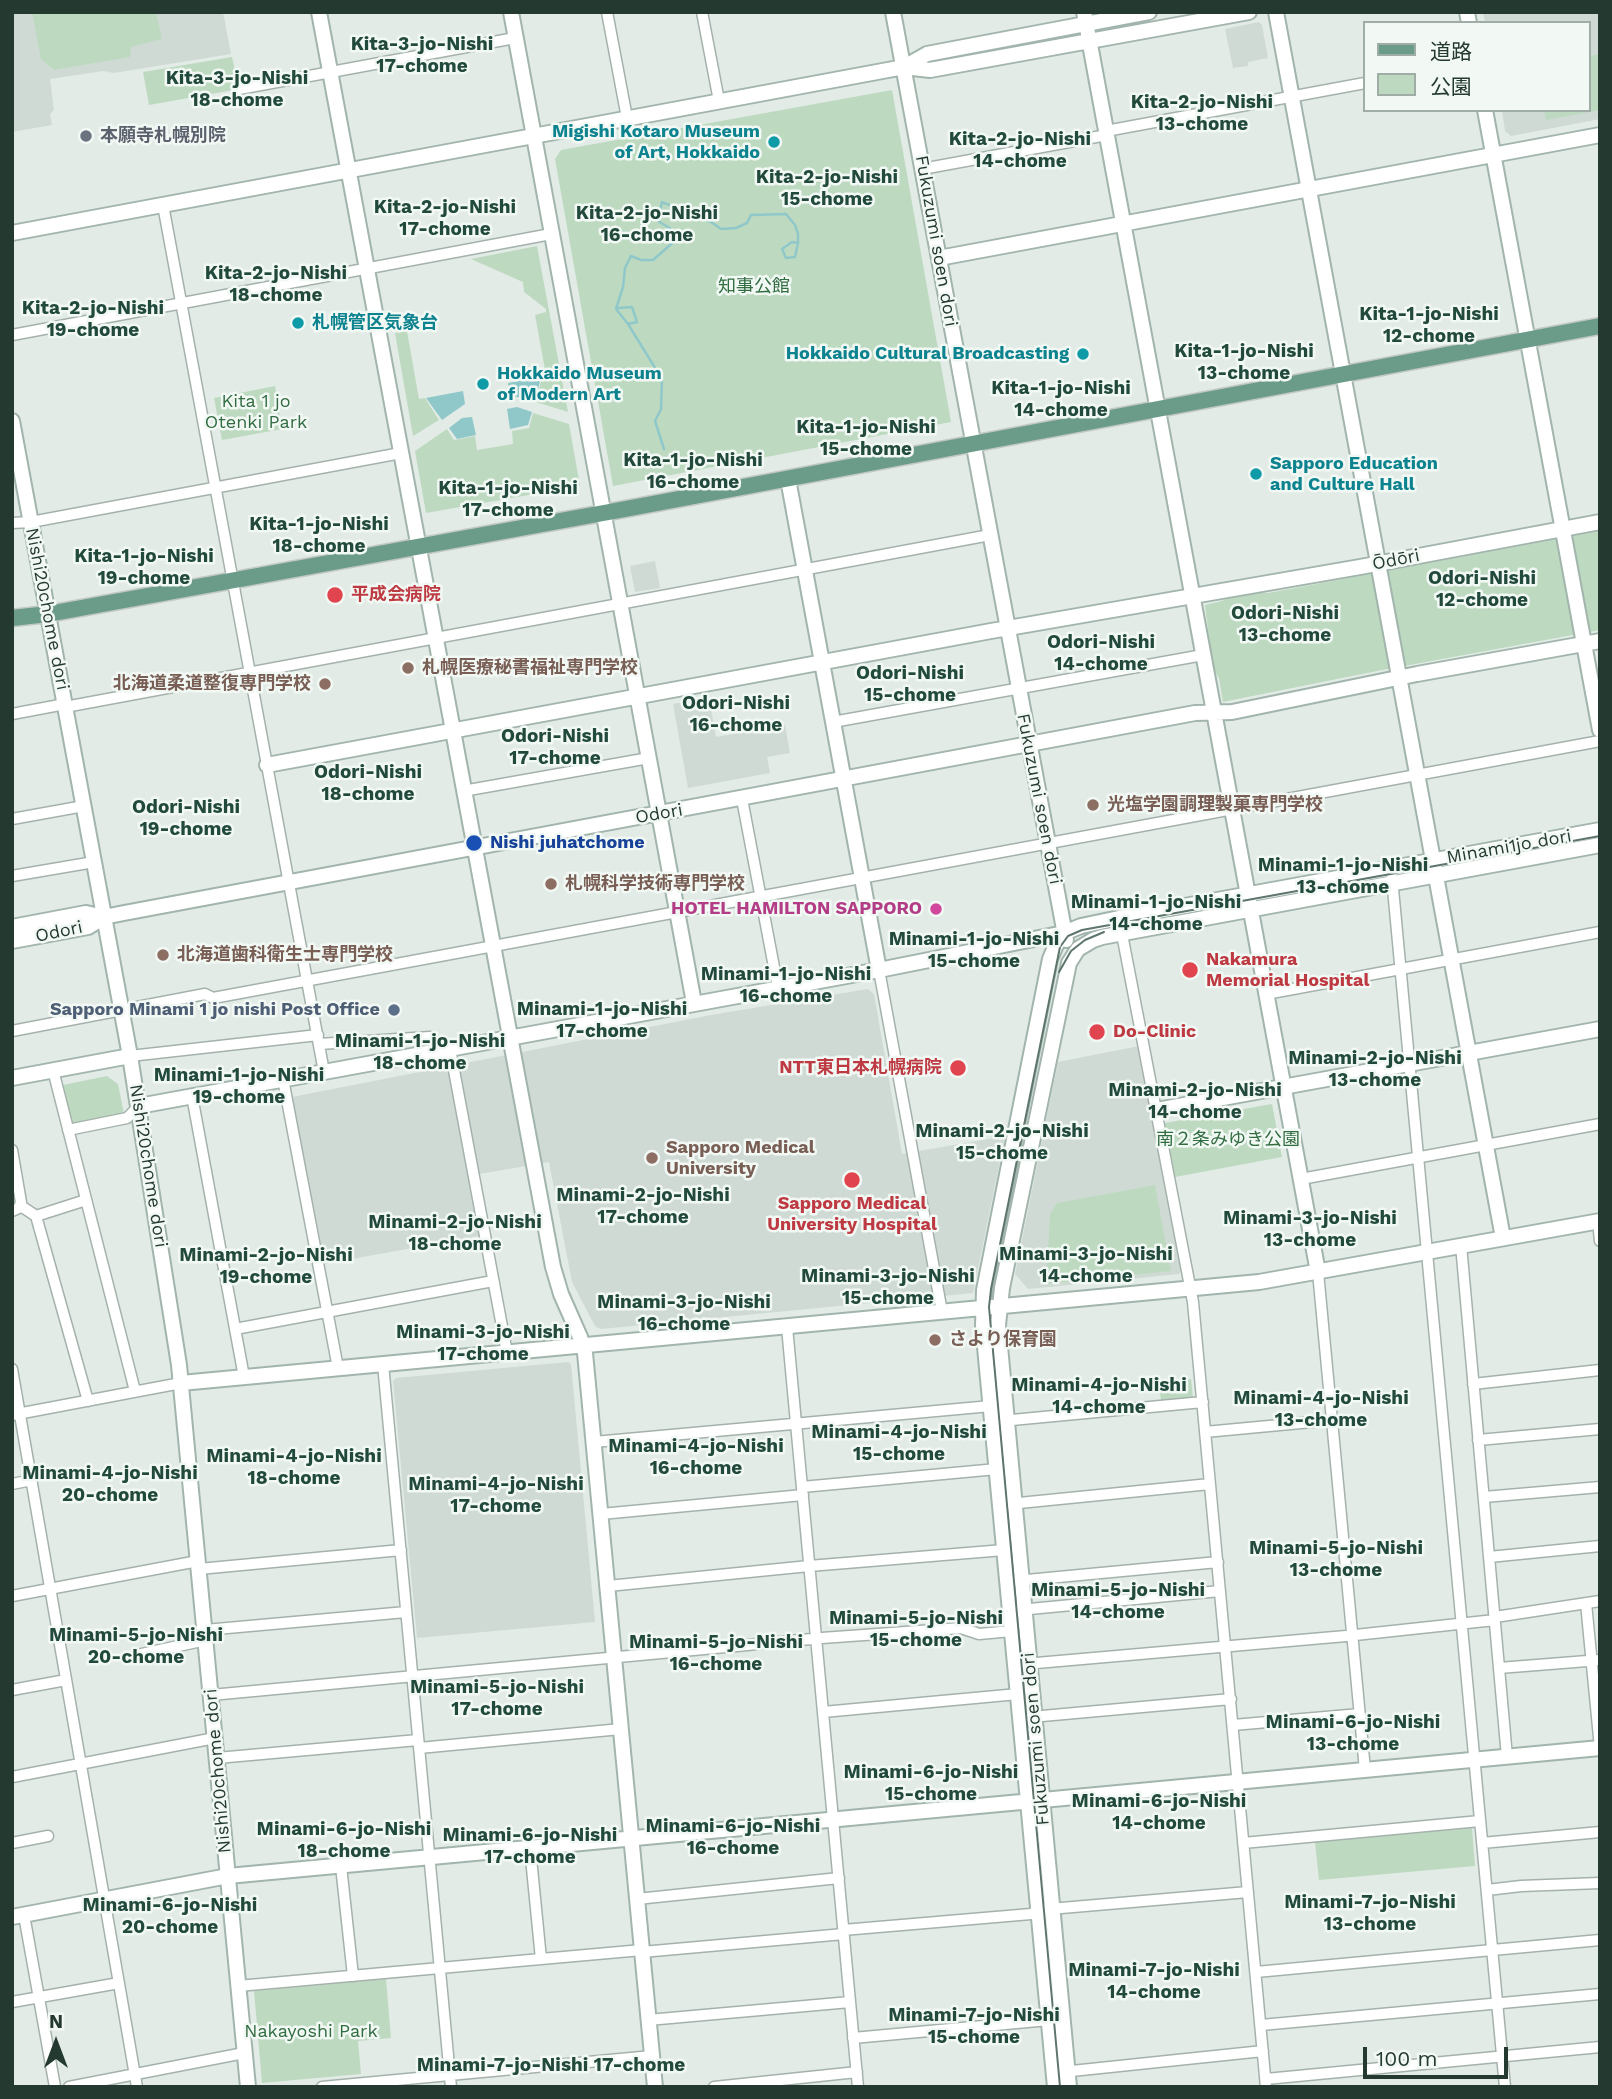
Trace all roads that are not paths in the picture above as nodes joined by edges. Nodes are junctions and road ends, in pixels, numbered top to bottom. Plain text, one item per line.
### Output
1 (319, 12) edge
2 (510, 12) edge
3 (607, 12) edge
4 (702, 12) edge
5 (893, 12) edge
6 (1149, 12) edge
7 (1249, 12) edge
8 (1276, 12) edge
9 (1085, 18) edge
10 (515, 38) junction
11 (1090, 42) junction
12 (904, 67) junction
13 (330, 73) junction
14 (1364, 83) edge
15 (239, 89) dead end
16 (1291, 97) junction
17 (719, 101) junction
18 (1485, 112) edge
19 (627, 118) junction
20 (1106, 133) junction
21 (1600, 135) edge
22 (533, 136) junction
23 (1493, 154) junction
24 (922, 169) junction
25 (348, 170) junction
26 (1308, 189) junction
27 (163, 205) junction
28 (1123, 223) junction
29 (12, 233) edge
30 (551, 234) junction
31 (939, 258) junction
32 (366, 268) junction
33 (182, 302) junction
34 (1600, 326) edge
35 (12, 335) edge
36 (1527, 340) junction
37 (1342, 374) junction
38 (1157, 408) junction
39 (13, 427) edge
40 (973, 443) junction
41 (401, 453) junction
42 (788, 478) junction
43 (216, 488) junction
44 (603, 513) junction
45 (31, 522) junction
46 (1600, 522) edge
47 (12, 523) edge
48 (1562, 529) junction
49 (990, 535) junction
50 (418, 546) junction
51 (1378, 564) junction
52 (805, 570) junction
53 (233, 580) junction
54 (1192, 595) junction
55 (620, 604) junction
56 (48, 614) junction
57 (12, 618) edge
58 (1007, 628) junction
59 (435, 638) junction
60 (1600, 641) edge
61 (1584, 643) junction
62 (1203, 655) junction
63 (822, 662) junction
64 (250, 673) junction
65 (1399, 678) junction
66 (1018, 689) junction
67 (637, 696) junction
68 (65, 705) junction
69 (1214, 712) junction
70 (12, 713) edge
71 (833, 722) junction
72 (452, 730) junction
73 (1600, 730) edge
74 (1600, 741) edge
75 (1028, 744) junction
76 (649, 758) junction
77 (267, 765) junction
78 (1417, 775) junction
79 (844, 779) junction
80 (463, 791) junction
81 (742, 799) junction
82 (84, 806) junction
83 (1232, 809) junction
84 (659, 814) junction
85 (12, 819) edge
86 (1600, 830) edge
87 (1047, 843) junction
88 (1600, 845) edge
89 (474, 848) junction
90 (94, 862) junction
91 (1391, 868) junction
92 (1434, 868) junction
93 (12, 876) edge
94 (862, 877) junction
95 (289, 882) junction
96 (1392, 884) junction
97 (1248, 895) junction
98 (761, 896) junction
99 (1251, 910) junction
100 (677, 912) junction
101 (104, 917) junction
102 (1119, 918) junction
103 (12, 927) edge
104 (1064, 933) junction
105 (1122, 933) junction
106 (1600, 933) edge
107 (12, 941) edge
108 (1086, 944) junction
109 (492, 945) junction
110 (1072, 957) junction
111 (1451, 960) junction
112 (1401, 969) junction
113 (879, 970) junction
114 (307, 980) junction
115 (778, 988) junction
116 (1266, 994) junction
117 (694, 1003) junction
118 (121, 1011) junction
119 (1600, 1029) edge
120 (12, 1031) edge
121 (509, 1038) junction
122 (318, 1040) junction
123 (448, 1049) junction
124 (1468, 1053) junction
125 (130, 1056) junction
126 (1409, 1063) junction
127 (52, 1070) junction
128 (324, 1072) junction
129 (12, 1078) edge
130 (283, 1079) junction
131 (1283, 1087) junction
132 (192, 1096) junction
133 (139, 1106) junction
134 (1157, 1110) junction
135 (1600, 1124) edge
136 (68, 1130) junction
137 (1485, 1146) junction
138 (12, 1150) edge
139 (1418, 1158) junction
140 (1301, 1180) junction
141 (86, 1200) junction
142 (17, 1208) edge
143 (36, 1216) junction
144 (1599, 1221) edge
145 (1503, 1238) junction
146 (1600, 1241) edge
147 (1461, 1245) junction
148 (1427, 1252) junction
149 (1318, 1272) junction
150 (494, 1281) junction
151 (1191, 1289) junction
152 (1000, 1306) junction
153 (983, 1308) junction
154 (327, 1311) junction
155 (942, 1312) junction
156 (787, 1327) junction
157 (235, 1329) junction
158 (584, 1345) junction
159 (507, 1353) junction
160 (383, 1364) junction
161 (338, 1368) junction
162 (12, 1369) edge
163 (1600, 1370) edge
164 (244, 1377) junction
165 (181, 1382) junction
166 (1473, 1384) junction
167 (135, 1391) junction
168 (88, 1401) junction
169 (1203, 1402) junction
170 (991, 1406) junction
171 (16, 1414) edge
172 (1333, 1420) junction
173 (999, 1422) junction
174 (796, 1424) junction
175 (1600, 1429) edge
176 (1205, 1432) junction
177 (1478, 1440) junction
178 (594, 1442) junction
179 (997, 1469) junction
180 (32, 1480) junction
181 (12, 1484) edge
182 (1210, 1484) junction
183 (1600, 1487) edge
184 (802, 1491) junction
185 (1484, 1497) junction
186 (1007, 1504) junction
187 (601, 1514) junction
188 (1600, 1546) edge
189 (401, 1550) junction
190 (1004, 1550) junction
191 (1489, 1556) junction
192 (1218, 1562) junction
193 (199, 1565) junction
194 (809, 1566) junction
195 (1015, 1581) junction
196 (608, 1586) junction
197 (50, 1589) junction
198 (1220, 1591) junction
199 (12, 1596) edge
200 (1600, 1601) edge
201 (1586, 1603) junction
202 (1017, 1611) junction
203 (406, 1612) junction
204 (1495, 1618) junction
205 (1462, 1624) junction
206 (1012, 1631) junction
207 (205, 1635) junction
208 (1352, 1635) junction
209 (816, 1639) junction
210 (1226, 1646) junction
211 (137, 1655) dead end
212 (614, 1657) junction
213 (1596, 1660) edge
214 (1022, 1664) junction
215 (1499, 1668) junction
216 (412, 1676) junction
217 (66, 1681) junction
218 (12, 1690) edge
219 (1018, 1693) junction
220 (211, 1695) junction
221 (1231, 1699) junction
222 (823, 1712) junction
223 (1360, 1714) junction
224 (1028, 1720) junction
225 (1233, 1725) junction
226 (621, 1729) junction
227 (215, 1738) junction
228 (419, 1744) junction
229 (1600, 1748) edge
230 (1507, 1757) junction
231 (217, 1758) junction
232 (1474, 1760) junction
233 (81, 1764) junction
234 (1365, 1770) junction
235 (12, 1777) edge
236 (1238, 1782) junction
237 (1042, 1800) junction
238 (1027, 1802) junction
239 (833, 1820) junction
240 (1480, 1821) junction
241 (1600, 1832) edge
242 (48, 1836) dead end
243 (631, 1839) junction
244 (12, 1843) edge
245 (1243, 1843) junction
246 (1482, 1843) junction
247 (530, 1848) junction
248 (430, 1858) junction
249 (341, 1866) junction
250 (228, 1876) junction
251 (839, 1878) junction
252 (1600, 1883) edge
253 (1487, 1891) junction
254 (1248, 1892) junction
255 (105, 1899) junction
256 (637, 1899) junction
257 (1045, 1910) junction
258 (18, 1916) edge
259 (844, 1932) junction
260 (1600, 1940) edge
261 (1492, 1950) junction
262 (642, 1951) junction
263 (541, 1959) junction
264 (440, 1968) junction
265 (1256, 1972) junction
266 (353, 1976) junction
267 (119, 1983) junction
268 (238, 1986) junction
269 (1600, 1994) edge
270 (38, 1998) junction
271 (850, 2002) junction
272 (12, 2003) edge
273 (1497, 2003) junction
274 (648, 2020) junction
275 (1049, 2020) junction
276 (1261, 2025) junction
277 (853, 2038) junction
278 (1600, 2047) edge
279 (1263, 2052) junction
280 (244, 2053) junction
281 (652, 2056) junction
282 (1502, 2056) junction
283 (857, 2072) junction
284 (135, 2074) junction
285 (450, 2074) junction
286 (1059, 2077) edge
287 (1266, 2083) edge
288 (55, 2087) edge
289 (69, 2087) edge
290 (137, 2087) edge
291 (247, 2087) edge
292 (322, 2087) edge
293 (451, 2087) edge
294 (654, 2087) edge
295 (714, 2087) edge
296 (858, 2087) edge
297 (1069, 2087) edge
298 (1505, 2087) edge

1 - 13 street
2 - 10 street
3 - 19 street
4 - 17 street
5 - 12 street, Fukuzumi soen dori
6 - 9 street
7 - 11 street
8 - 16 street
9 - 11 street
9 - 12 street
10 - 13 street
10 - 22 street
11 - 12 street
11 - 20 street
12 - 17 street
12 - 24 street, Fukuzumi soen dori
13 - 15 street
13 - 25 street
14 - 16 street
16 - 20 street
16 - 26 street
17 - 19 street
18 - 23 street
19 - 22 street
20 - 24 street
20 - 28 street
21 - 23 street
22 - 25 street
22 - 30 street
23 - 26 street
23 - 36 street
24 - 31 street, Fukuzumi soen dori
25 - 27 street
25 - 32 street
26 - 28 street
26 - 37 street
27 - 29 street
27 - 33 street
28 - 31 street
28 - 38 street
30 - 32 street
30 - 44 street
31 - 40 street, Fukuzumi soen dori
32 - 33 street
32 - 41 street
33 - 35 street
33 - 43 street
34 - 36 main road
36 - 37 main road
36 - 48 street
37 - 38 main road
37 - 51 street
38 - 40 main road
38 - 54 street
39 - 45 street, Nishi20chome dori
40 - 42 main road
40 - 49 street, Fukuzumi soen dori
41 - 43 street
41 - 50 street
42 - 44 main road
42 - 52 street
43 - 45 street
43 - 53 street
44 - 50 main road
44 - 55 street
45 - 47 street
45 - 56 street, Nishi20chome dori
46 - 48 street, Ōdōri
48 - 51 street, Ōdōri
48 - 61 street
49 - 52 street
49 - 58 street, Fukuzumi soen dori
50 - 53 main road
50 - 59 street
51 - 54 street, Ōdōri
51 - 65 street
52 - 55 street
52 - 63 street
53 - 56 main road
53 - 64 street
54 - 58 street, Ōdōri
54 - 62 street
55 - 59 street
55 - 67 street
56 - 57 main road
56 - 68 street, Nishi20chome dori
58 - 63 street, Ōdōri
58 - 66 street, Fukuzumi soen dori
59 - 64 street
59 - 72 street
60 - 61 street
61 - 65 street
61 - 73 street
62 - 66 street
62 - 69 street
63 - 67 street, Ōdōri
63 - 71 street
64 - 68 street
64 - 77 street
65 - 69 street
65 - 78 street
66 - 71 street
66 - 75 street, Fukuzumi soen dori
67 - 72 street, Ōdōri
67 - 76 street
68 - 70 street
68 - 82 street, Nishi20chome dori
69 - 75 street, Odori
69 - 83 street
71 - 79 street
72 - 77 street, Ōdōri
72 - 80 street
74 - 78 street
75 - 79 street, Odori
75 - 87 street, Fukuzumi soen dori
76 - 80 street
76 - 84 street
77 - 95 street
78 - 83 street
78 - 92 street
79 - 81 street, Odori
79 - 94 street
80 - 89 street
81 - 84 street, Odori
81 - 98 street
82 - 85 street
82 - 90 street, Nishi20chome dori
83 - 87 street
83 - 97 street
84 - 89 street, Odori
84 - 100 street
86 - 92 street, Minami1jo dori
87 - 94 street
87 - 104 street, Fukuzumi soen dori
88 - 92 street, Minami1jo dori
89 - 95 street, Odori
89 - 109 street
90 - 93 street
90 - 101 street, Nishi20chome dori
91 - 92 street, Minami1jo dori
91 - 96 street
91 - 97 street, Minami1jo dori
92 - 96 street, Minami1jo dori
92 - 111 street
94 - 98 street
94 - 113 street
95 - 101 street, Odori
95 - 114 street
96 - 99 street, Minami1jo dori
96 - 112 street
97 - 99 street
97 - 102 street, Minami1jo dori
98 - 100 street
98 - 115 street
99 - 105 street, Minami1jo dori
99 - 116 street
100 - 109 street
100 - 117 street
101 - 103 street, Odori
101 - 107 street, Odori
101 - 118 street, Nishi20chome dori
102 - 104 street, Minami1jo dori
102 - 105 street
104 - 108 street
104 - 110 street
104 - 113 street, Minami1jo dori
104 - 153 street, Fukuzumi soen dori
105 - 108 street, Minami1jo dori
105 - 134 street
106 - 111 street
108 - 110 street
109 - 114 street
109 - 121 street
110 - 152 street, Fukuzumi soen dori
111 - 112 street
111 - 124 street
112 - 116 street
112 - 126 street
113 - 115 street, Minami1jo dori
113 - 155 street
114 - 118 street
114 - 122 street
115 - 117 street, Minami1jo dori
116 - 131 street
117 - 121 street, Minami1jo dori
118 - 120 street
118 - 125 street, Nishi20chome dori
119 - 124 street
121 - 123 street, Minami1jo dori
121 - 158 street
122 - 123 street
122 - 125 street
122 - 128 street
123 - 128 street, Minami1jo dori
123 - 150 street
124 - 126 street
124 - 137 street
125 - 127 street
125 - 133 street, Nishi20chome dori
126 - 131 street
126 - 139 street
127 - 129 street
127 - 136 street
128 - 130 street, Minami1jo dori
130 - 132 street, Minami1jo dori
130 - 154 street
131 - 134 street
131 - 140 street
132 - 133 street, Minami1jo dori
132 - 157 street
133 - 136 street
133 - 165 street, Nishi20chome dori
134 - 151 street
135 - 137 street
136 - 141 street
137 - 139 street
137 - 145 street
138 - 142 street
139 - 140 street
139 - 148 street
140 - 149 street
141 - 143 street
141 - 167 street
142 - 143 street
143 - 168 street
144 - 145 street
144 - 146 street
145 - 147 street
147 - 148 street
147 - 166 street
148 - 149 street
148 - 205 street
149 - 151 street
149 - 172 street
150 - 154 street
150 - 159 street
151 - 152 street
151 - 169 street
152 - 153 street
152 - 173 street, Fukuzumi soen dori
153 - 155 street
153 - 170 street, Fukuzumi soen dori
154 - 157 street
154 - 161 street
155 - 156 street
156 - 158 street
156 - 174 street
157 - 164 street
158 - 159 street
158 - 178 street
159 - 160 street
160 - 161 street
160 - 189 street
161 - 164 street
162 - 171 street
163 - 166 street
164 - 165 street
165 - 167 street
165 - 193 street, Nishi20chome dori
166 - 177 street
167 - 168 street
168 - 171 street
169 - 173 street
169 - 176 street
170 - 173 street, Fukuzumi soen dori
170 - 174 street
171 - 180 street
172 - 176 street
172 - 208 street
173 - 179 street, Fukuzumi soen dori
173 - 186 street, Fukuzumi soen dori
174 - 178 street
174 - 184 street
175 - 177 street
176 - 182 street
177 - 185 street
178 - 187 street
179 - 184 street
179 - 186 street, Fukuzumi soen dori
180 - 181 street
180 - 197 street
182 - 186 street
182 - 192 street
183 - 185 street
184 - 187 street
184 - 194 street
185 - 191 street
186 - 190 street, Fukuzumi soen dori
186 - 195 street, Fukuzumi soen dori
187 - 196 street
188 - 191 street
189 - 193 street
189 - 203 street
190 - 194 street
190 - 195 street, Fukuzumi soen dori
191 - 204 street
192 - 195 street
192 - 198 street
193 - 197 street
193 - 207 street, Nishi20chome dori
194 - 196 street
194 - 209 street
195 - 202 street, Fukuzumi soen dori
196 - 212 street
197 - 199 street
197 - 217 street
198 - 202 street
198 - 210 street
200 - 201 street
201 - 204 street
201 - 213 street
202 - 206 street, Fukuzumi soen dori
202 - 214 street, Fukuzumi soen dori
203 - 207 street
203 - 216 street
204 - 205 street
204 - 215 street
205 - 208 street
205 - 232 street
206 - 209 street
206 - 214 street, Fukuzumi soen dori
207 - 211 street
207 - 220 street, Nishi20chome dori
208 - 210 street
208 - 223 street
209 - 212 street
209 - 222 street
210 - 214 street
210 - 221 street
212 - 216 street
212 - 226 street
213 - 215 street
213 - 229 street
214 - 219 street, Fukuzumi soen dori
214 - 224 street, Fukuzumi soen dori
215 - 230 street
216 - 220 street
216 - 228 street
217 - 218 street
217 - 233 street
219 - 222 street
219 - 224 street, Fukuzumi soen dori
220 - 227 street, Nishi20chome dori
221 - 224 street
221 - 225 street
222 - 239 street
223 - 225 street
223 - 234 street
224 - 237 street, Fukuzumi soen dori
224 - 238 street, Fukuzumi soen dori
225 - 236 street
226 - 228 street
226 - 243 street
227 - 231 street, Nishi20chome dori
227 - 233 street
228 - 231 street
228 - 248 street
229 - 230 street
230 - 232 street
231 - 250 street, Nishi20chome dori
232 - 234 street
232 - 240 street
233 - 235 street
233 - 255 street
234 - 236 street
236 - 237 street
236 - 245 street
237 - 238 street
237 - 257 street, Fukuzumi soen dori
238 - 239 street
238 - 257 street, Fukuzumi soen dori
239 - 243 street
239 - 251 street
240 - 245 street
240 - 246 street
241 - 246 street
242 - 244 street
243 - 247 street
243 - 256 street
245 - 254 street
246 - 253 street
247 - 248 street
247 - 263 street
248 - 249 street
248 - 264 street
249 - 250 street
249 - 266 street
250 - 255 street
250 - 268 street, Nishi20chome dori
251 - 256 street
251 - 259 street
252 - 253 street
253 - 261 street
254 - 257 street
254 - 265 street
255 - 258 street
255 - 267 street
256 - 262 street
257 - 259 street
257 - 275 street, Fukuzumi soen dori
257 - 286 street, Fukuzumi soen dori
258 - 270 street
259 - 262 street
259 - 271 street
260 - 261 street
261 - 265 street
261 - 273 street
262 - 263 street
262 - 274 street
263 - 264 street
264 - 266 street
264 - 285 street
265 - 276 street
266 - 268 street
267 - 270 street
267 - 284 street
268 - 280 street, Nishi20chome dori
269 - 273 street
270 - 272 street
270 - 288 street
271 - 274 street
271 - 277 street
273 - 276 street
273 - 282 street
274 - 281 street
275 - 277 street
275 - 286 street, Fukuzumi soen dori
276 - 279 street
277 - 283 street
278 - 282 street
279 - 286 street
279 - 287 street
280 - 284 street
280 - 291 street, Nishi20chome dori
281 - 285 street
281 - 294 street
282 - 287 street
282 - 298 street
283 - 295 street
283 - 296 street
284 - 289 street
284 - 290 street
285 - 292 street
285 - 293 street
286 - 297 street, Fukuzumi soen dori

